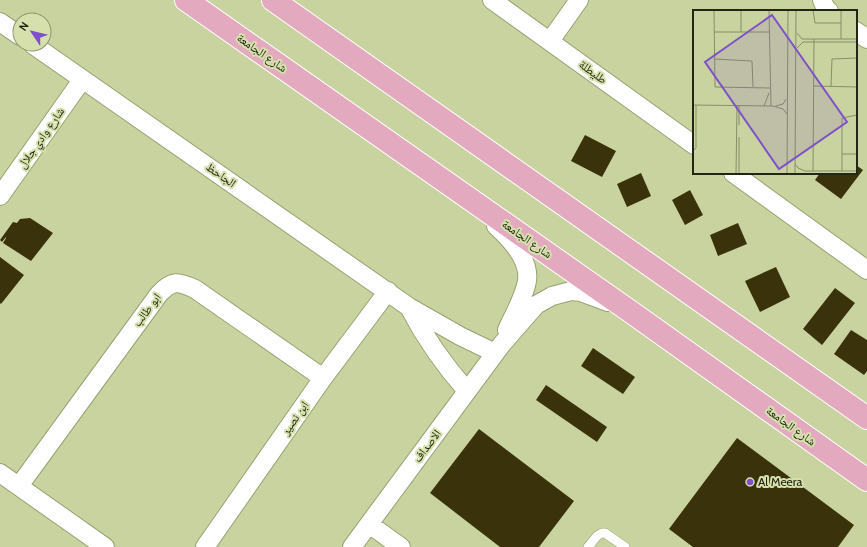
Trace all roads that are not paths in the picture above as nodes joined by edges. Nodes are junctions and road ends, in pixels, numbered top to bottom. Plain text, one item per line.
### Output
1 (186, 0) edge
2 (492, 0) edge
3 (579, 0) edge
4 (822, 0) edge
5 (279, 3) edge
6 (828, 10) edge
7 (0, 22) edge
8 (12, 30) edge
9 (857, 32) edge
10 (867, 39) edge
11 (550, 41) junction
12 (43, 52) edge
13 (82, 80) junction
14 (693, 144) edge
15 (734, 174) edge
16 (458, 191) junction
17 (0, 196) edge
18 (867, 270) edge
19 (388, 291) junction
20 (409, 307) junction
21 (631, 312) junction
22 (498, 348) junction
23 (323, 378) junction
24 (467, 391) junction
25 (867, 418) edge
26 (0, 473) edge
27 (867, 480) edge
28 (19, 486) junction
29 (369, 524) junction
30 (361, 544) edge
31 (105, 547) edge
32 (205, 547) edge
33 (401, 547) edge
34 (588, 547) edge
35 (625, 547) edge

1 - 16 main road, شارع الجامعة
2 - 11 street, طليطلة
3 - 11 street
4 - 6 street
5 - 25 main road
7 - 8 street
9 - 10 street
11 - 14 street, طليطلة
12 - 13 street, الجاحظ
13 - 17 street, شارع وادي جلال
13 - 19 street, الجاحظ
15 - 18 street
16 - 21 main road, شارع الجامعة
16 - 22 street, الاصداف
19 - 20 street, الجاحظ
19 - 23 street, ابن نصير
20 - 22 street, الجاحظ
20 - 24 street, الجاحظ
21 - 22 street, الاصداف
21 - 27 main road, شارع الجامعة
22 - 24 street, الاصداف
23 - 28 street, ابو طالب
23 - 32 street, ابن نصير
24 - 29 street, الاصداف
26 - 28 street
28 - 31 street
29 - 30 street, الاصداف
29 - 33 street
34 - 35 lane

